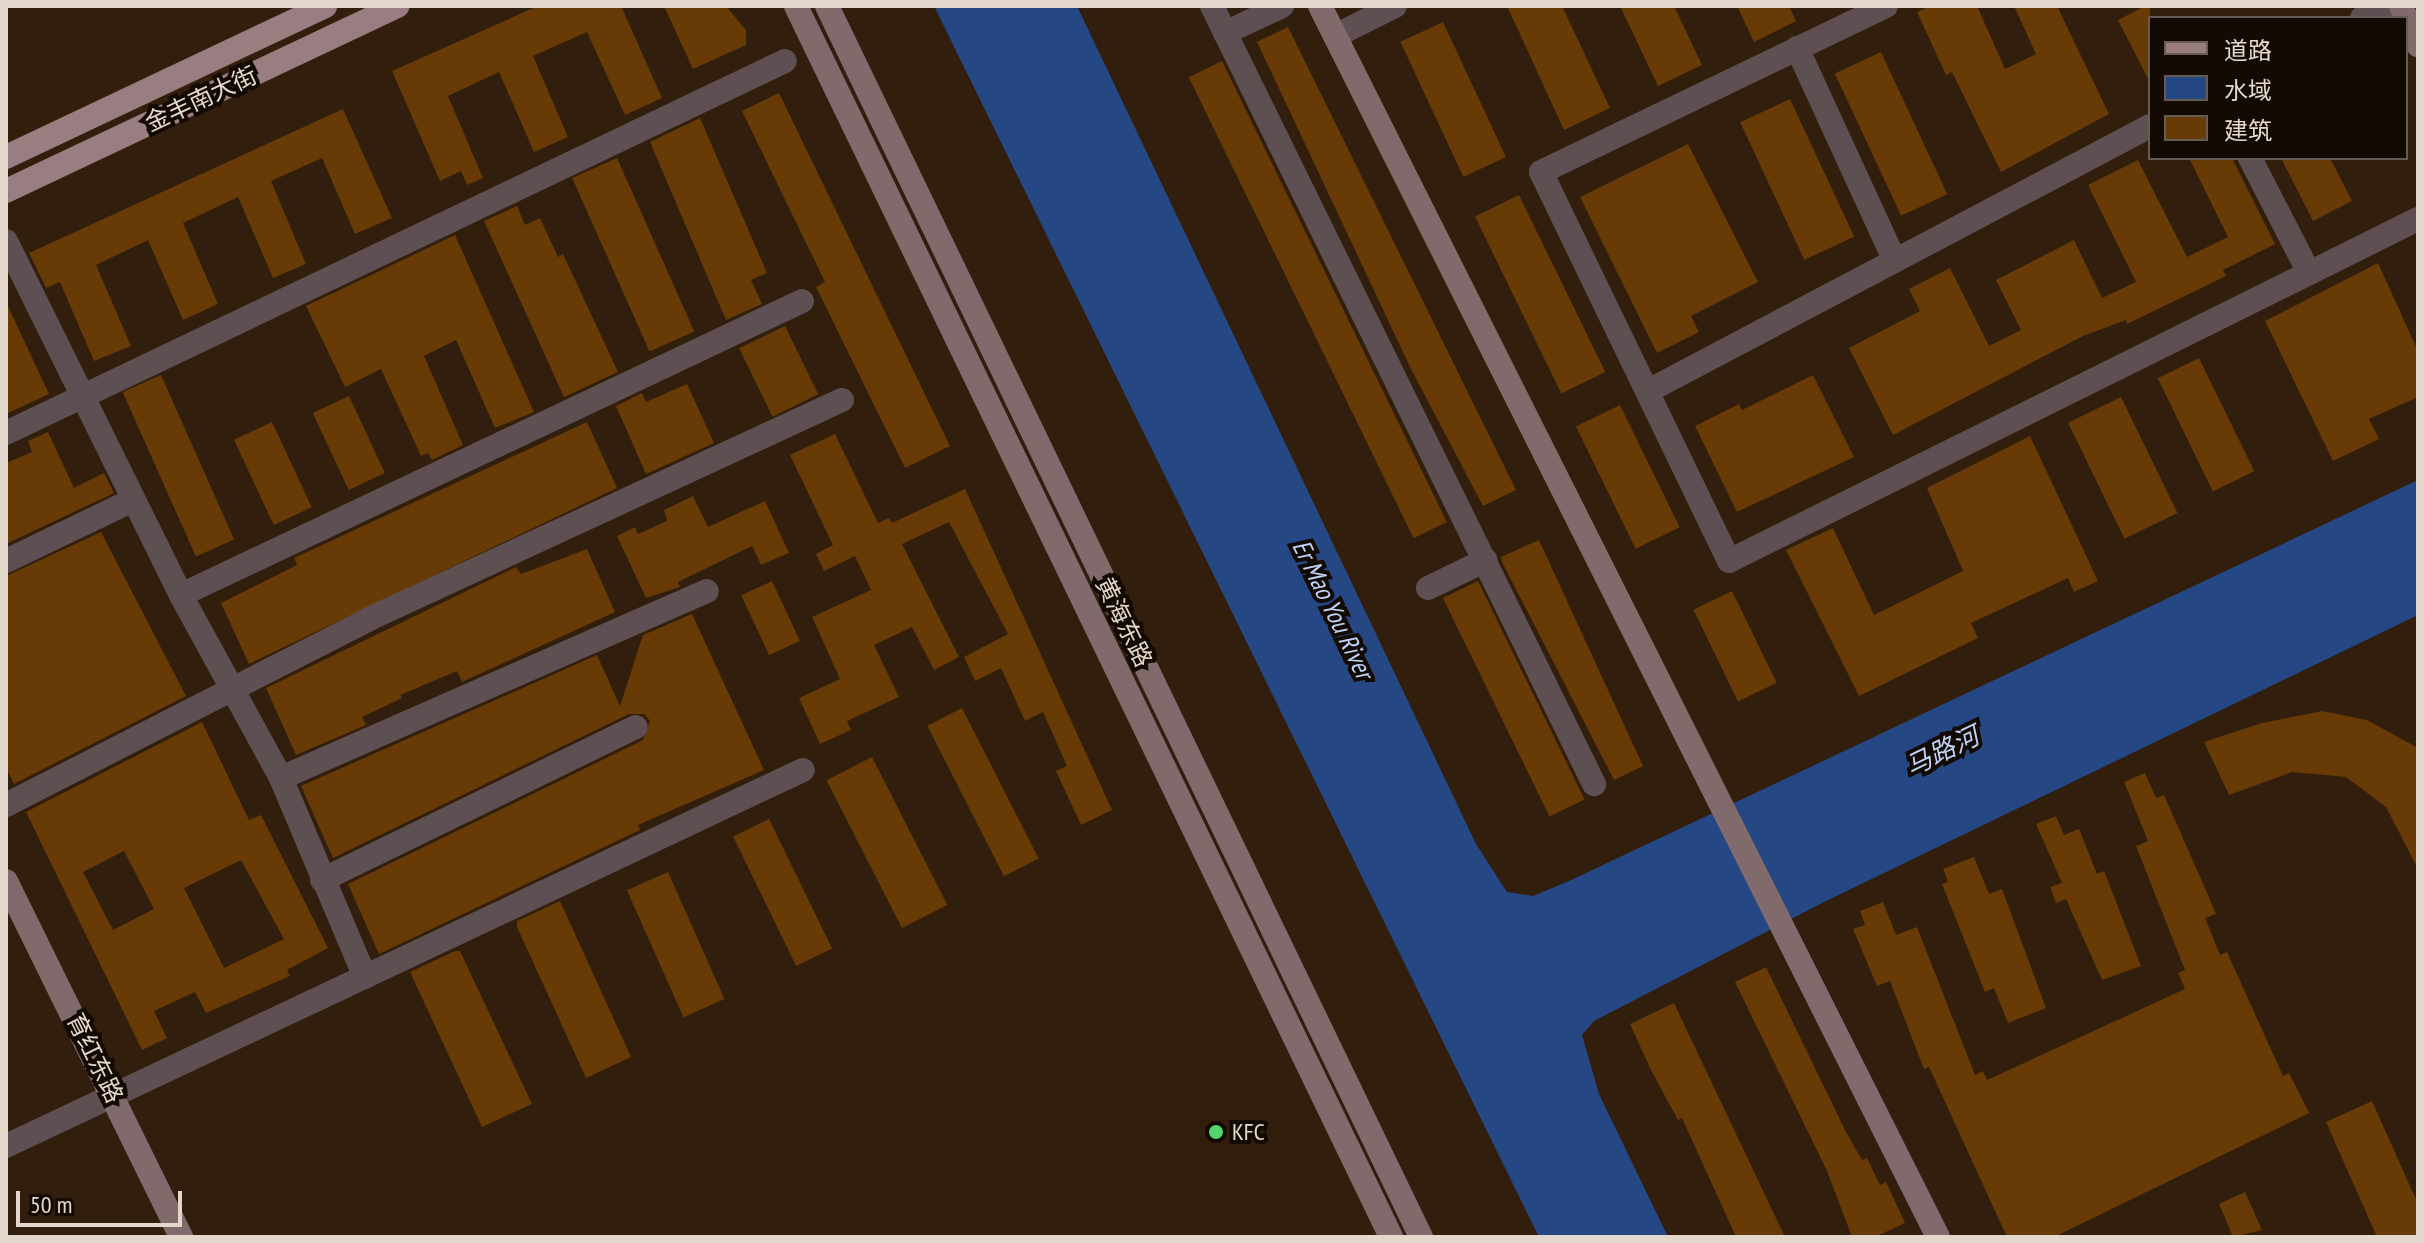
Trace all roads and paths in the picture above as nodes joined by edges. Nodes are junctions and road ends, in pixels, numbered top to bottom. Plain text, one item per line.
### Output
1 (325, 6) edge
2 (397, 6) edge
3 (796, 6) edge
4 (827, 6) edge
5 (1212, 6) edge
6 (1282, 6) edge
7 (1320, 6) edge
8 (1395, 6) edge
9 (1886, 6) edge
10 (2386, 6) edge
11 (2366, 16) edge
12 (2408, 22) edge
13 (1225, 33) junction
14 (1335, 36) junction
15 (2418, 45) edge
16 (1797, 48) junction
17 (785, 61) dead end
18 (2148, 127) edge
19 (6, 157) edge
20 (2251, 160) edge
21 (6, 191) edge
22 (2418, 219) edge
23 (6, 241) edge
24 (1894, 259) junction
25 (2309, 273) junction
26 (802, 301) dead end
27 (1650, 390) junction
28 (81, 397) junction
29 (842, 400) dead end
30 (6, 433) edge
31 (133, 500) junction
32 (1486, 560) junction
33 (6, 561) edge
34 (1428, 588) dead end
35 (707, 591) dead end
36 (181, 595) junction
37 (234, 686) junction
38 (636, 727) dead end
39 (803, 770) dead end
40 (281, 778) junction
41 (1594, 784) dead end
42 (6, 805) edge
43 (322, 880) junction
44 (6, 881) edge
45 (365, 977) junction
46 (114, 1096) junction
47 (6, 1146) edge
48 (181, 1237) edge
49 (1391, 1237) edge
50 (1421, 1237) edge
51 (1938, 1237) edge

1 - 19 main road, 金丰南大街
2 - 21 main road, 金丰南大街
3 - 49 main road, 黄海东路
4 - 50 main road, 黄海东路
5 - 13 street
6 - 13 street
7 - 14 main road
8 - 14 street
9 - 16 street
10 - 11 street
12 - 15 main road
13 - 32 street
14 - 51 main road
16 - 24 street
16 - 27 street
17 - 28 street
18 - 24 street
20 - 25 street
22 - 25 street
23 - 28 street
24 - 27 street
25 - 27 street
26 - 36 street
28 - 30 street
28 - 31 street
29 - 37 street
31 - 33 street
31 - 36 street
32 - 34 street
32 - 41 street
35 - 40 street
36 - 37 street
37 - 40 street
37 - 42 street
38 - 43 street
39 - 45 street
40 - 43 street
43 - 45 street
44 - 46 main road, 育红东路
45 - 46 street
46 - 47 street
46 - 48 main road, 育红东路

